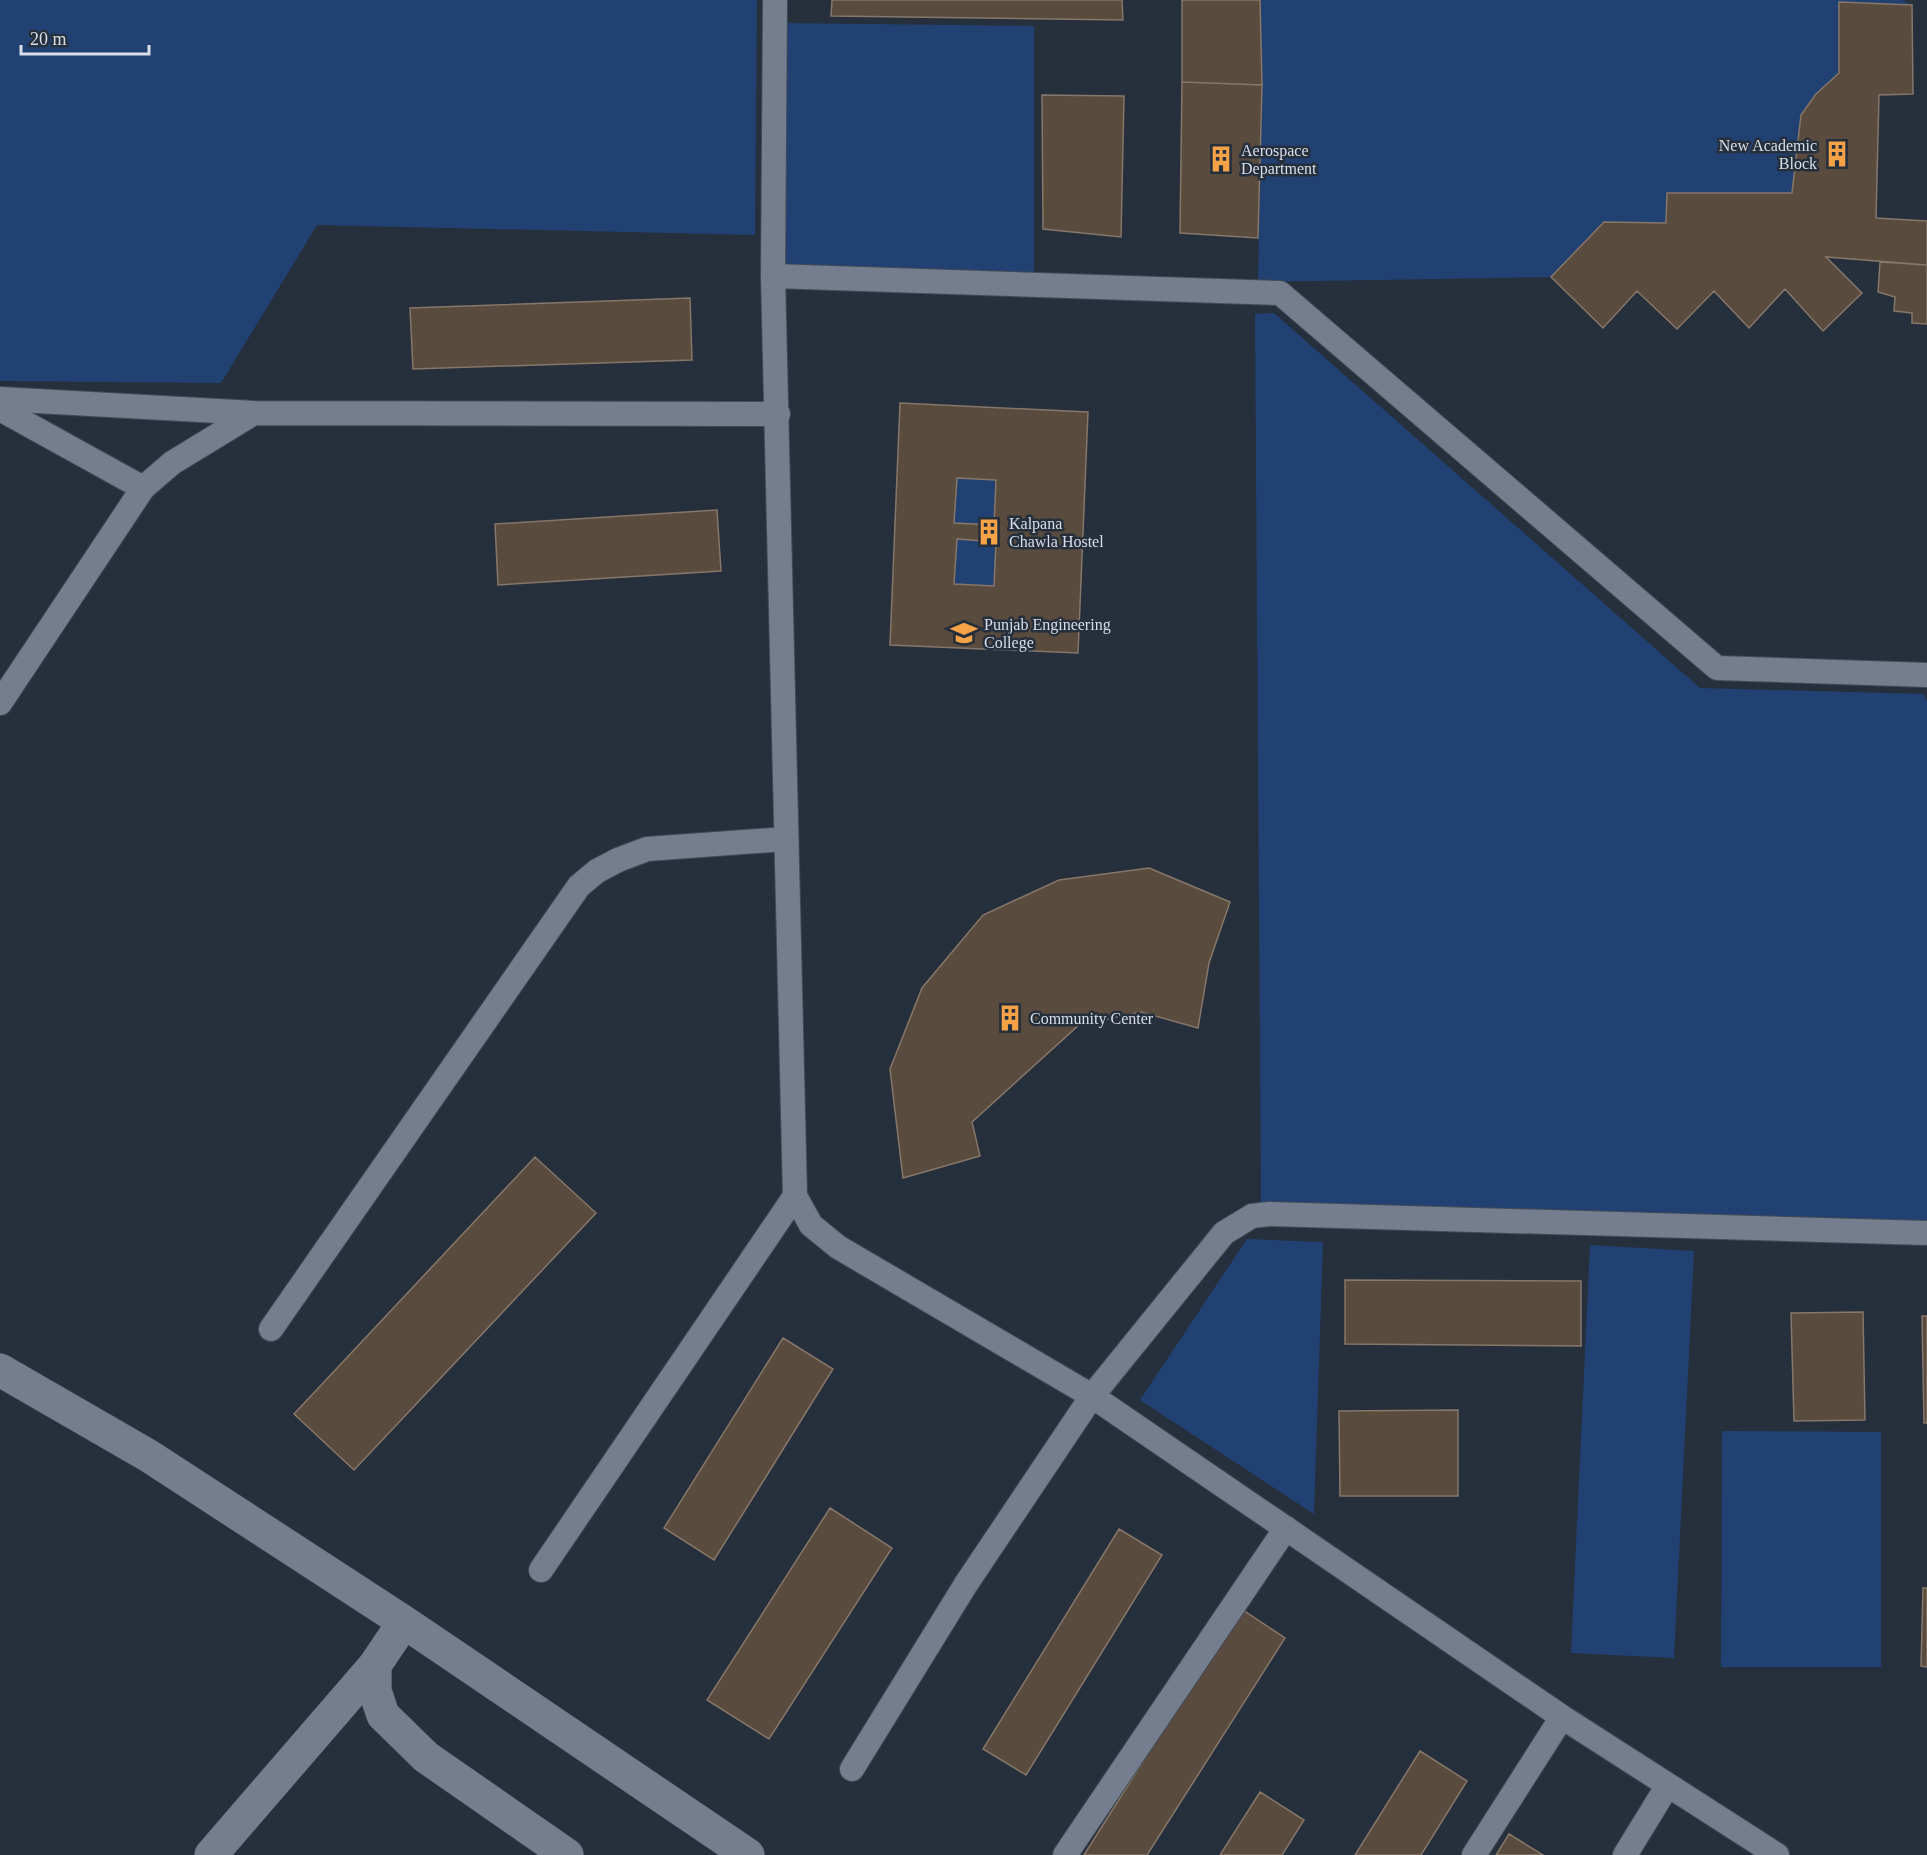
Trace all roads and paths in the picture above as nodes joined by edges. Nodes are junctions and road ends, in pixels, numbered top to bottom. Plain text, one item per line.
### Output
1 (775, 0) edge
2 (774, 276) junction
3 (0, 399) edge
4 (0, 409) edge
5 (254, 413) junction
6 (778, 414) junction
7 (143, 488) junction
8 (1927, 675) edge
9 (0, 703) edge
10 (786, 838) junction
11 (795, 1196) junction
12 (1927, 1233) edge
13 (271, 1329) dead end
14 (0, 1370) edge
15 (1092, 1396) junction
16 (1286, 1528) junction
17 (541, 1570) dead end
18 (404, 1622) junction
19 (375, 1665) junction
20 (1562, 1717) junction
21 (852, 1769) dead end
22 (1668, 1785) junction
23 (221, 1852) edge
24 (567, 1855) edge
25 (748, 1855) edge
26 (1065, 1855) edge
27 (1474, 1855) edge
28 (1625, 1855) edge
29 (1777, 1855) edge

1 - 2 lane
2 - 6 lane
2 - 8 lane
3 - 5 lane
4 - 7 lane
5 - 6 lane
5 - 7 lane
6 - 10 lane
7 - 9 lane
10 - 11 lane
10 - 13 lane
11 - 15 lane
11 - 17 lane
12 - 15 lane
14 - 18 street
15 - 16 lane
15 - 21 lane
16 - 20 lane
16 - 26 lane
18 - 19 street
18 - 25 street
19 - 23 street
19 - 24 street
20 - 22 lane
20 - 27 lane
22 - 28 lane
22 - 29 lane

